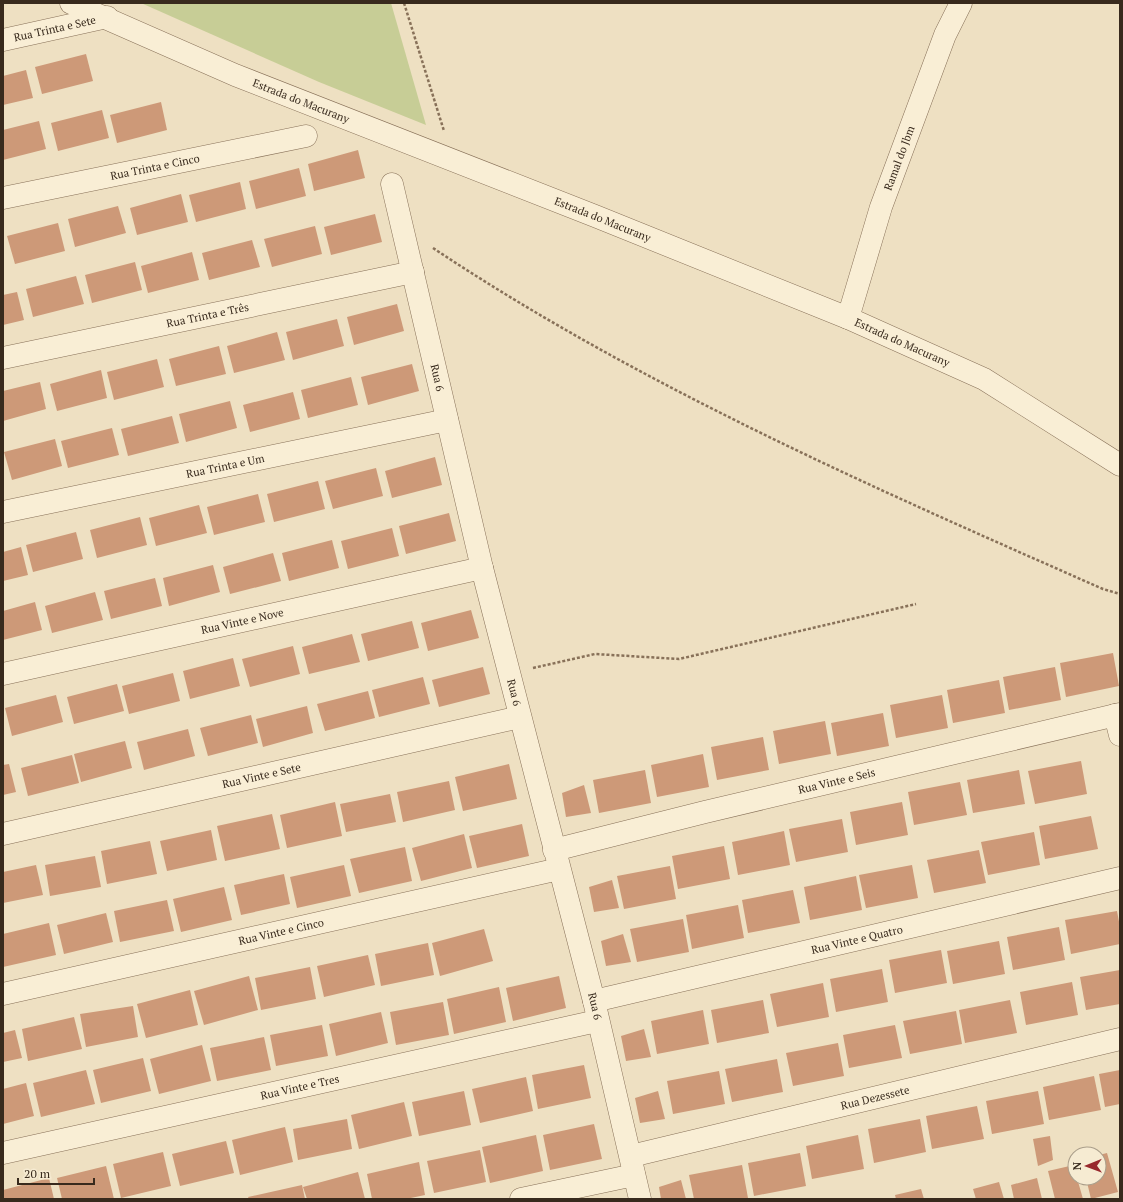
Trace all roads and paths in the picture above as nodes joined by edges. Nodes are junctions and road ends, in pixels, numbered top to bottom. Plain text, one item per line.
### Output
1 (71, 3) edge
2 (404, 3) edge
3 (961, 3) edge
4 (107, 17) junction
5 (3, 40) edge
6 (306, 136) dead end
7 (446, 138) dead end
8 (392, 184) dead end
9 (3, 198) edge
10 (402, 228) junction
11 (413, 272) junction
12 (848, 318) junction
13 (3, 358) edge
14 (447, 420) junction
15 (1120, 465) edge
16 (3, 512) edge
17 (482, 568) junction
18 (1120, 594) edge
19 (916, 604) dead end
20 (3, 674) edge
21 (509, 674) junction
22 (520, 717) junction
23 (1118, 721) edge
24 (3, 834) edge
25 (556, 859) junction
26 (1120, 878) edge
27 (3, 994) edge
28 (595, 1011) junction
29 (1120, 1039) edge
30 (3, 1153) edge
31 (633, 1165) junction
32 (520, 1199) edge
33 (640, 1199) edge

1 - 4 street, Estrada do Macurany
2 - 7 path
3 - 12 street, Ramal do Jbm
4 - 5 street, Rua Trinta e Sete
4 - 12 street, Estrada do Macurany
6 - 9 street, Rua Trinta e Cinco
8 - 10 street, Rua 6
10 - 11 street, Rua 6
10 - 18 path
11 - 13 street, Rua Trinta e Três
11 - 14 street, Rua 6
12 - 15 street, Estrada do Macurany
14 - 16 street, Rua Trinta e Um
14 - 17 street, Rua 6
17 - 20 street, Rua Vinte e Nove
17 - 21 street, Rua 6
19 - 21 path
21 - 22 street, Rua 6
22 - 24 street, Rua Vinte e Sete
22 - 25 street, Rua 6
23 - 25 street, Rua Vinte e Seis
25 - 27 street, Rua Vinte e Cinco
25 - 28 street, Rua 6
26 - 28 street, Rua Vinte e Quatro
28 - 30 street, Rua Vinte e Tres
28 - 31 street, Rua 6
29 - 31 street, Rua Dezessete
31 - 32 street, Rua Dezessete
31 - 33 street, Rua 6

